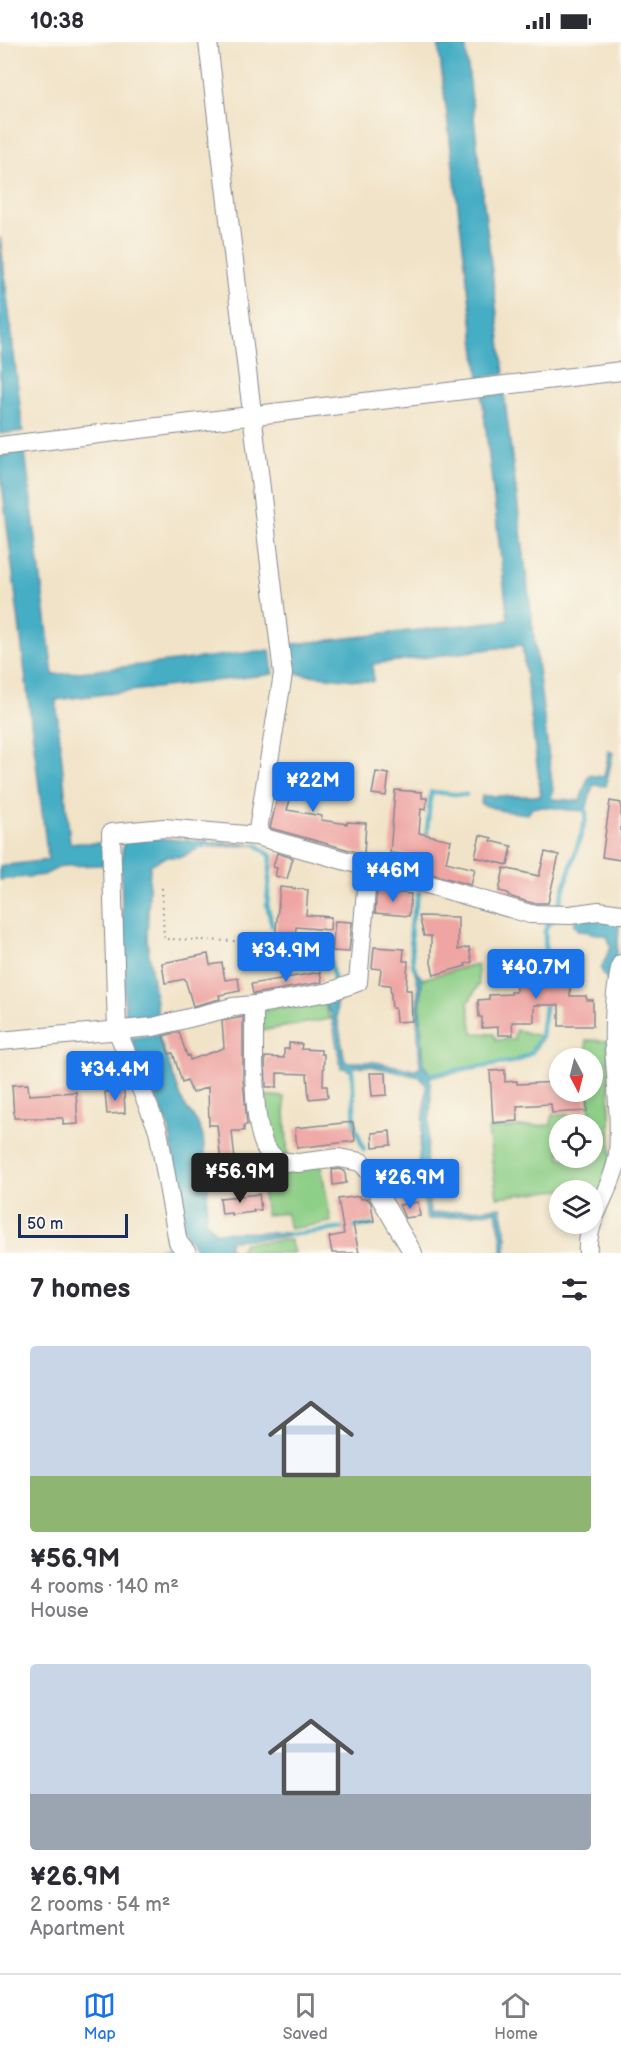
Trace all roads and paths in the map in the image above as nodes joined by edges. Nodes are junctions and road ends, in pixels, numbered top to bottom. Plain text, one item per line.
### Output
1 (208, 42) edge
2 (621, 371) edge
3 (252, 416) junction
4 (0, 446) edge
5 (258, 836) junction
6 (368, 867) junction
7 (162, 888) dead end
8 (621, 914) edge
9 (235, 941) dead end
10 (621, 964) edge
11 (254, 1005) junction
12 (117, 1030) junction
13 (0, 1041) edge
14 (187, 1253) edge
15 (413, 1253) edge
16 (588, 1253) edge

1 - 3 street
2 - 3 street
3 - 4 street
3 - 5 street
5 - 6 street
5 - 12 street
6 - 8 street
6 - 11 street
7 - 9 path
10 - 16 street
11 - 12 street
11 - 15 street
12 - 13 street
12 - 14 street

